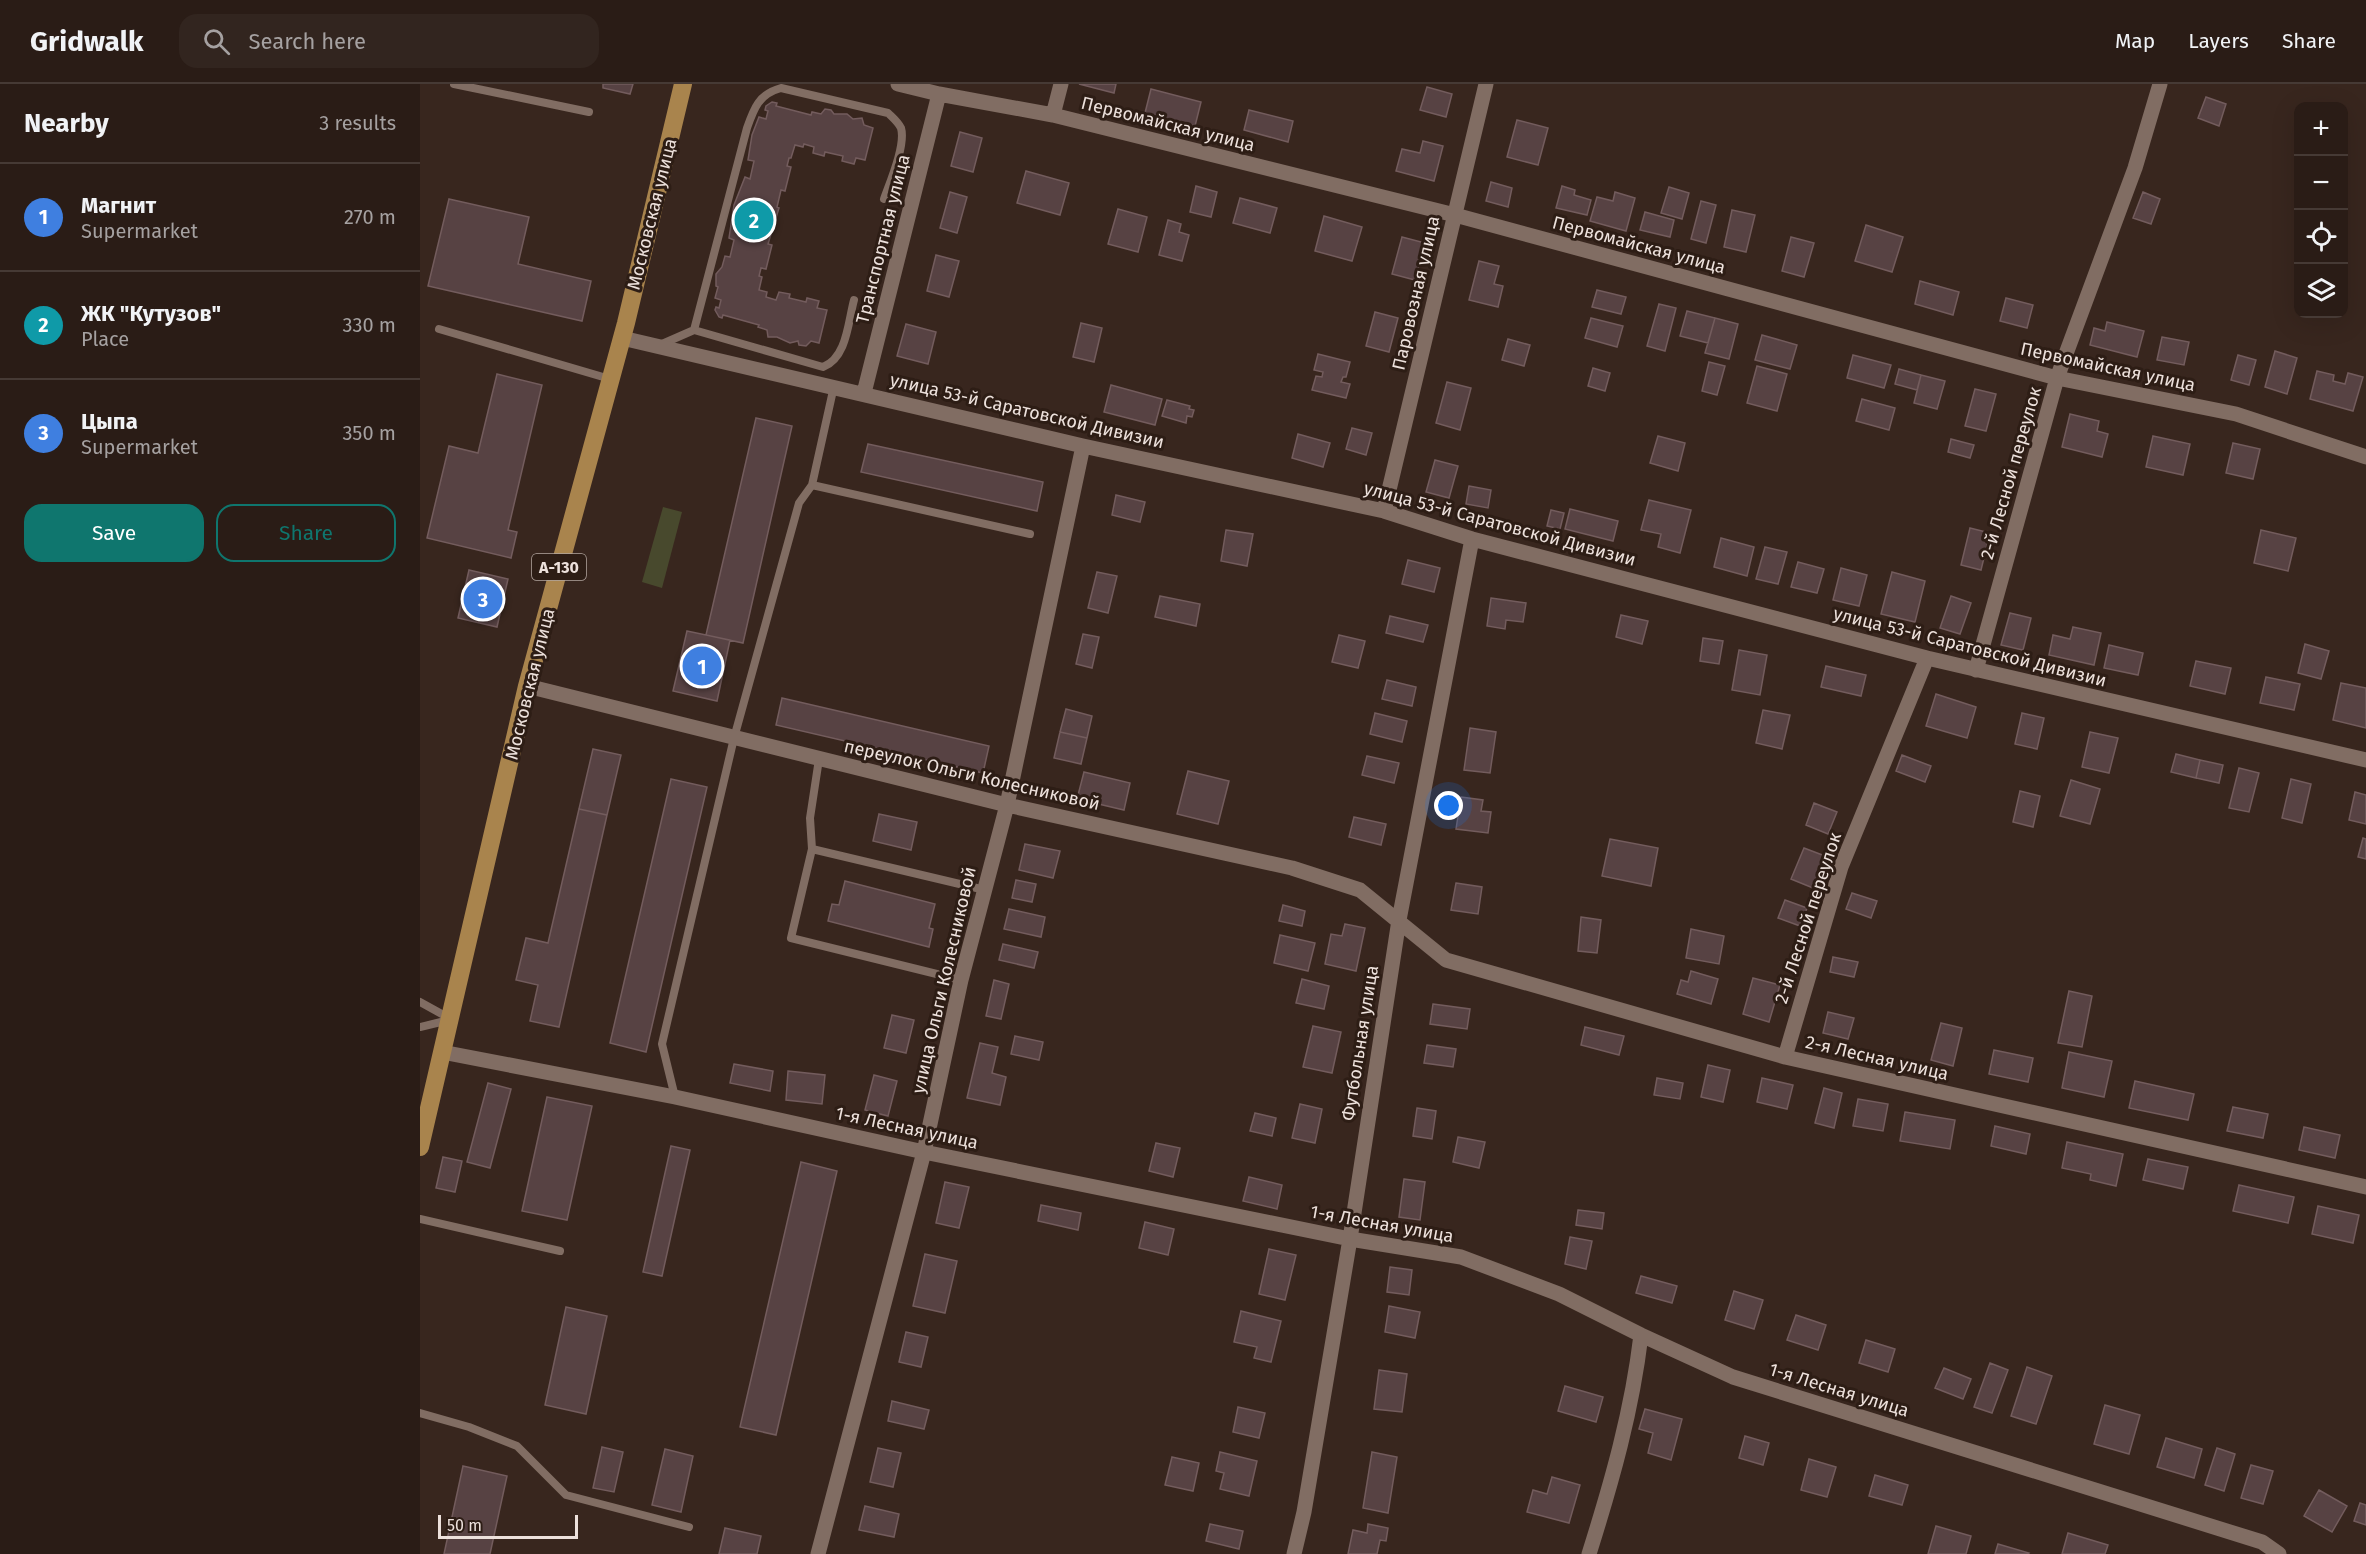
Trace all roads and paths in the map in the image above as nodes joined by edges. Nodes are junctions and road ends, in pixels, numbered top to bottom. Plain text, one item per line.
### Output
1 (454, 84) edge
2 (683, 84) edge
3 (898, 84) edge
4 (1060, 84) edge
5 (1486, 84) edge
6 (2160, 84) edge
7 (939, 94) junction
8 (590, 112) dead end
9 (1053, 115) junction
10 (884, 199) dead end
11 (1455, 215) junction
12 (854, 300) dead end
13 (439, 329) dead end
14 (694, 330) junction
15 (622, 338) junction
16 (658, 346) junction
17 (2057, 378) junction
18 (610, 379) junction
19 (834, 386) junction
20 (864, 393) junction
21 (1083, 446) junction
22 (2366, 457) edge
23 (812, 485) junction
24 (1384, 511) junction
25 (1030, 534) dead end
26 (1472, 538) junction
27 (1927, 658) junction
28 (1976, 670) junction
29 (527, 686) junction
30 (734, 738) junction
31 (819, 759) junction
32 (2366, 760) edge
33 (1007, 805) junction
34 (812, 849) junction
35 (985, 890) junction
36 (1399, 920) junction
37 (961, 980) junction
38 (420, 1002) edge
39 (450, 1019) junction
40 (420, 1027) edge
41 (442, 1052) junction
42 (1785, 1057) junction
43 (675, 1097) junction
44 (420, 1147) edge
45 (924, 1152) junction
46 (2366, 1187) edge
47 (420, 1219) edge
48 (1350, 1239) junction
49 (560, 1251) dead end
50 (1641, 1335) junction
51 (420, 1413) edge
52 (689, 1527) dead end
53 (818, 1554) edge
54 (1294, 1554) edge
55 (1589, 1554) edge
56 (2279, 1554) edge

1 - 8 lane
2 - 15 main road, Московская улица / А-130
3 - 7 street, Первомайская улица
4 - 9 street
5 - 11 street, Паровозная улица
6 - 17 street, 2-й Лесной переулок
7 - 9 street, Первомайская улица
7 - 20 street, Транспортная улица
9 - 11 street, Первомайская улица
10 - 14 lane
11 - 17 street, Первомайская улица
11 - 24 street, Паровозная улица
12 - 14 lane
13 - 18 lane
14 - 16 lane
15 - 16 street, улица 53-й Саратовской Дивизии
15 - 18 main road, Московская улица / А-130
16 - 19 street, улица 53-й Саратовской Дивизии
17 - 22 street, Первомайская улица
17 - 28 street, 2-й Лесной переулок
18 - 29 main road, Московская улица / А-130
19 - 20 street, улица 53-й Саратовской Дивизии
19 - 23 lane
20 - 21 street, улица 53-й Саратовской Дивизии
21 - 24 street, улица 53-й Саратовской Дивизии
21 - 33 street, улица Ольги Колесниковой
23 - 25 lane
23 - 30 lane
24 - 26 street, улица 53-й Саратовской Дивизии
26 - 27 street, улица 53-й Саратовской Дивизии
26 - 36 street, Футбольная улица
27 - 28 street, улица 53-й Саратовской Дивизии
27 - 42 street, 2-й Лесной переулок
28 - 32 street, улица 53-й Саратовской Дивизии
29 - 30 street, переулок Ольги Колесниковой
29 - 39 main road, Московская улица / А-130
30 - 31 street, переулок Ольги Колесниковой
30 - 43 lane
31 - 33 street, переулок Ольги Колесниковой
31 - 34 lane
33 - 35 street, улица Ольги Колесниковой
33 - 36 street, переулок Ольги Колесниковой
34 - 35 lane
34 - 37 lane
35 - 37 street, улица Ольги Колесниковой
36 - 42 street, 2-я Лесная улица
36 - 48 street, Футбольная улица
37 - 45 street, улица Ольги Колесниковой
38 - 39 lane
39 - 40 lane
39 - 41 main road, Московская улица / А-130
41 - 43 street, 1-я Лесная улица
41 - 44 main road, Московская улица / А-130
42 - 46 street, 2-я Лесная улица
43 - 45 street, 1-я Лесная улица
45 - 48 street, 1-я Лесная улица
45 - 53 street, улица Ольги Колесниковой
47 - 49 lane
48 - 50 street, 1-я Лесная улица
48 - 54 street, Футбольная улица
50 - 55 street
50 - 56 street, 1-я Лесная улица
51 - 52 lane

